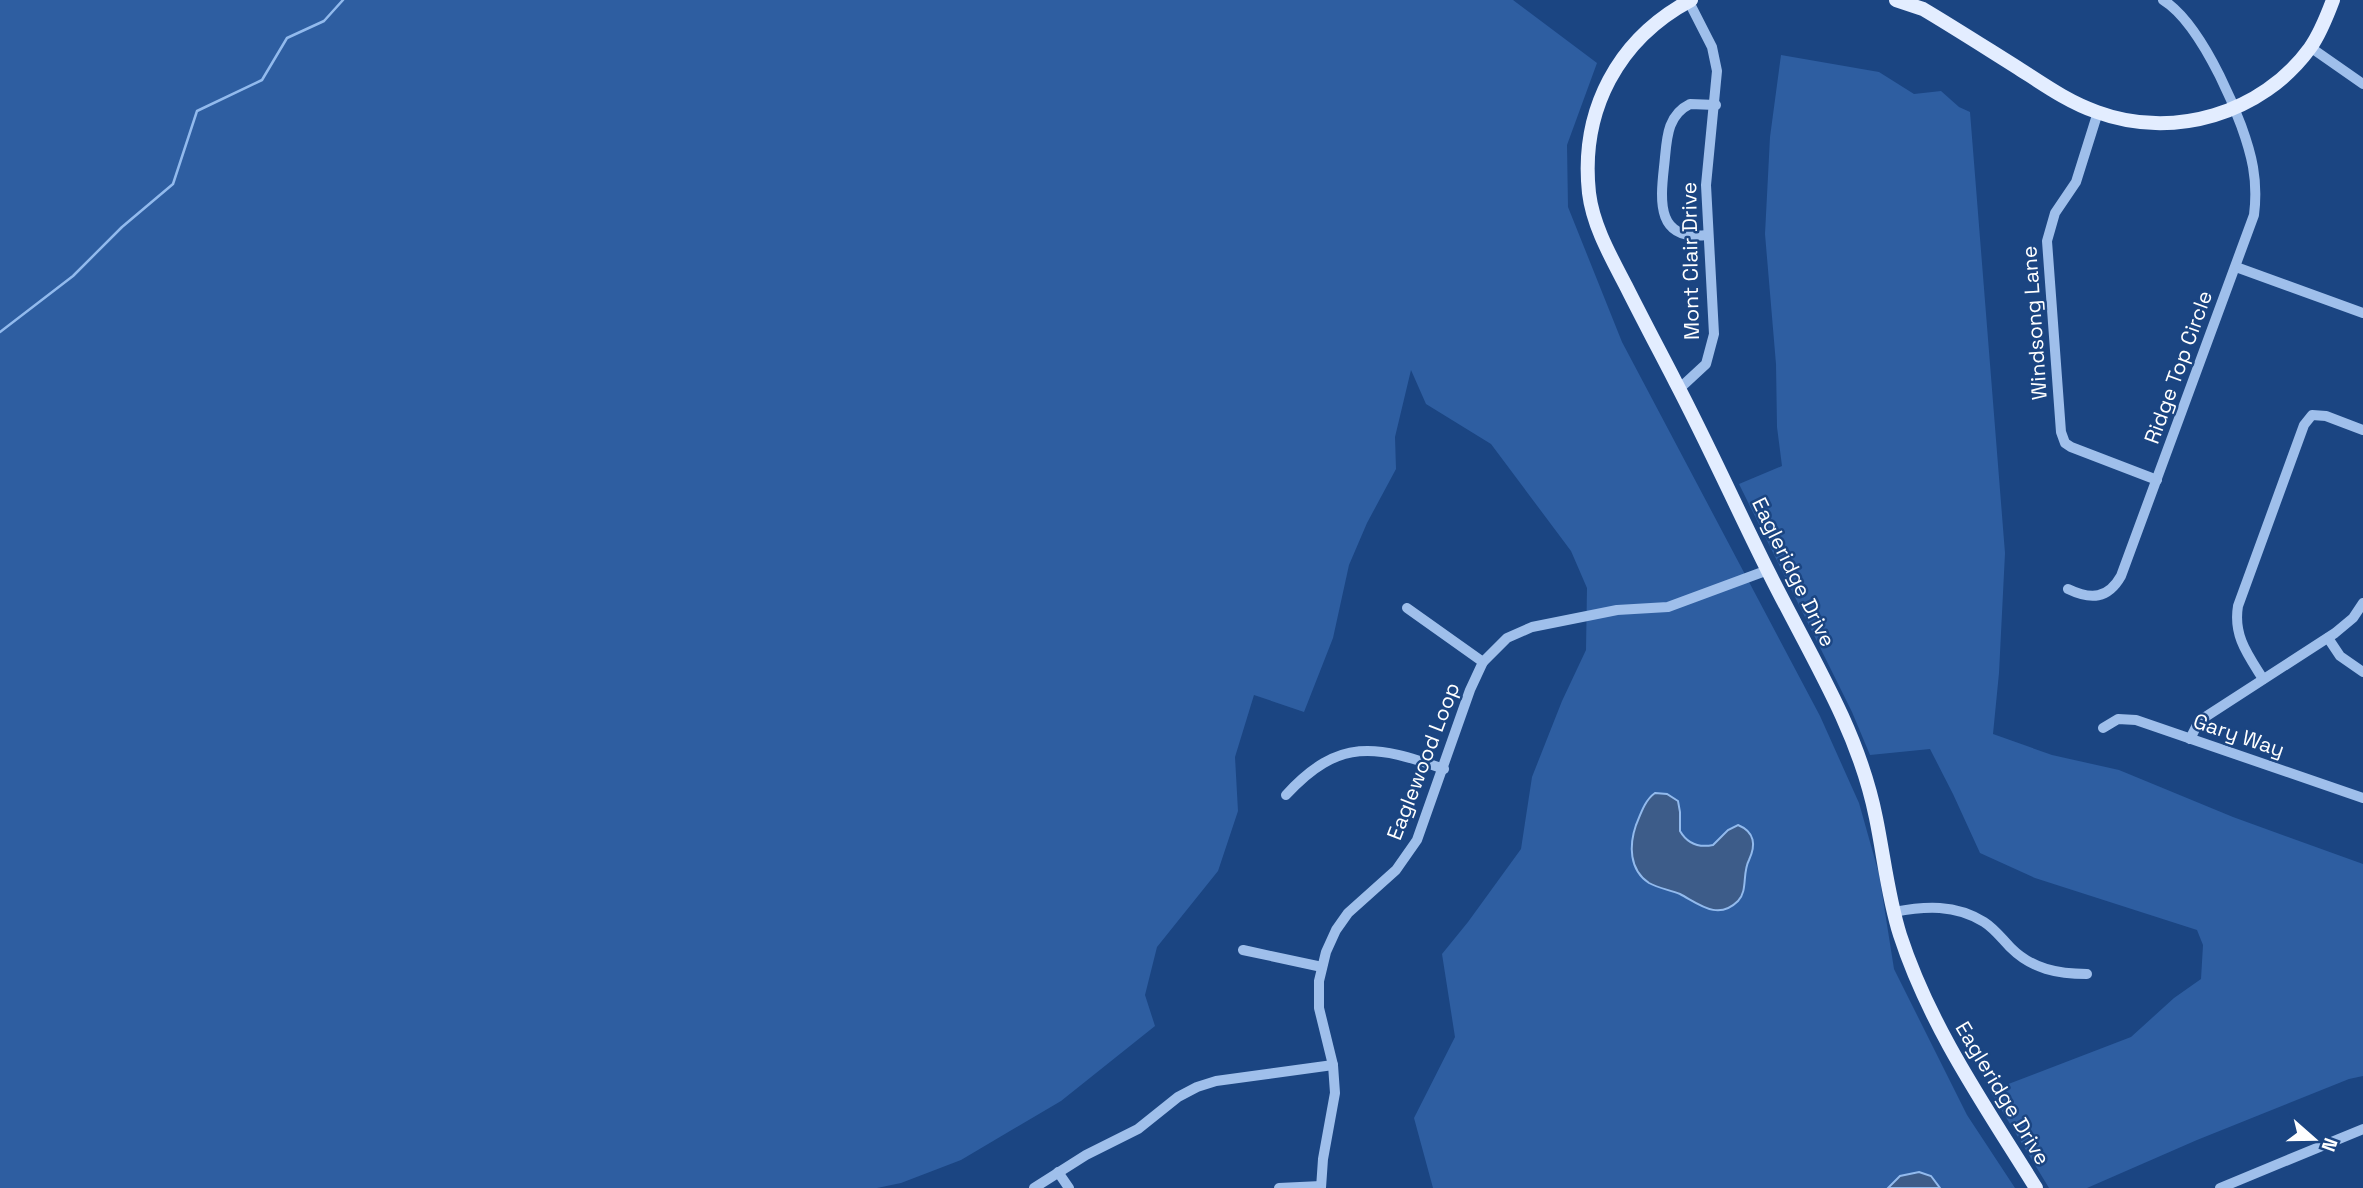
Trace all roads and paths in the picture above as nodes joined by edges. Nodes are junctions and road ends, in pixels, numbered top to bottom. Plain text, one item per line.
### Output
1 (1690, 0) edge
2 (1896, 0) edge
3 (2163, 0) edge
4 (2333, 0) edge
5 (2311, 47) junction
6 (2363, 84) edge
7 (1716, 105) junction
8 (2233, 109) junction
9 (2098, 112) junction
10 (1707, 235) junction
11 (2236, 267) junction
12 (2363, 313) edge
13 (1679, 389) junction
14 (2363, 430) edge
15 (2157, 480) junction
16 (1768, 570) junction
17 (2068, 589) dead end
18 (2363, 603) edge
19 (1407, 608) dead end
20 (2328, 638) junction
21 (1483, 662) junction
22 (2363, 672) edge
23 (2263, 679) junction
24 (2102, 728) dead end
25 (2190, 739) junction
26 (1444, 769) junction
27 (1286, 795) dead end
28 (2363, 798) edge
29 (1894, 912) junction
30 (1243, 950) dead end
31 (1322, 967) junction
32 (2087, 974) dead end
33 (1333, 1065) junction
34 (2363, 1129) edge
35 (1058, 1172) junction
36 (1321, 1187) edge
37 (1034, 1188) edge
38 (1069, 1188) edge
39 (1279, 1188) edge
40 (2036, 1188) edge
41 (2220, 1188) edge

1 - 7 street, Mont Clair Drive
1 - 13 main road, Eagleridge Drive
2 - 9 main road
3 - 8 street, Ridge Top Circle
4 - 5 main road
5 - 6 street
5 - 8 main road
7 - 10 street, Mont Clair Drive
7 - 10 street
8 - 9 main road
8 - 11 street, Ridge Top Circle
9 - 15 street, Windsong Lane
10 - 13 street, Mont Clair Drive
11 - 12 street
11 - 15 street, Ridge Top Circle
13 - 16 main road, Eagleridge Drive
14 - 23 street
15 - 17 street, Ridge Top Circle
16 - 21 street, Eaglewood Loop
16 - 29 main road, Eagleridge Drive
18 - 20 street
19 - 21 street
20 - 22 street
20 - 23 street
21 - 26 street, Eaglewood Loop
23 - 25 street
24 - 25 street, Gary Way
25 - 28 street, Gary Way
26 - 27 street
26 - 31 street, Eaglewood Loop
29 - 32 street
29 - 40 main road, Eagleridge Drive
30 - 31 street
31 - 33 street, Eaglewood Loop
33 - 35 street
33 - 36 street, Eaglewood Loop
34 - 41 street
35 - 37 street
35 - 38 street
36 - 39 street

